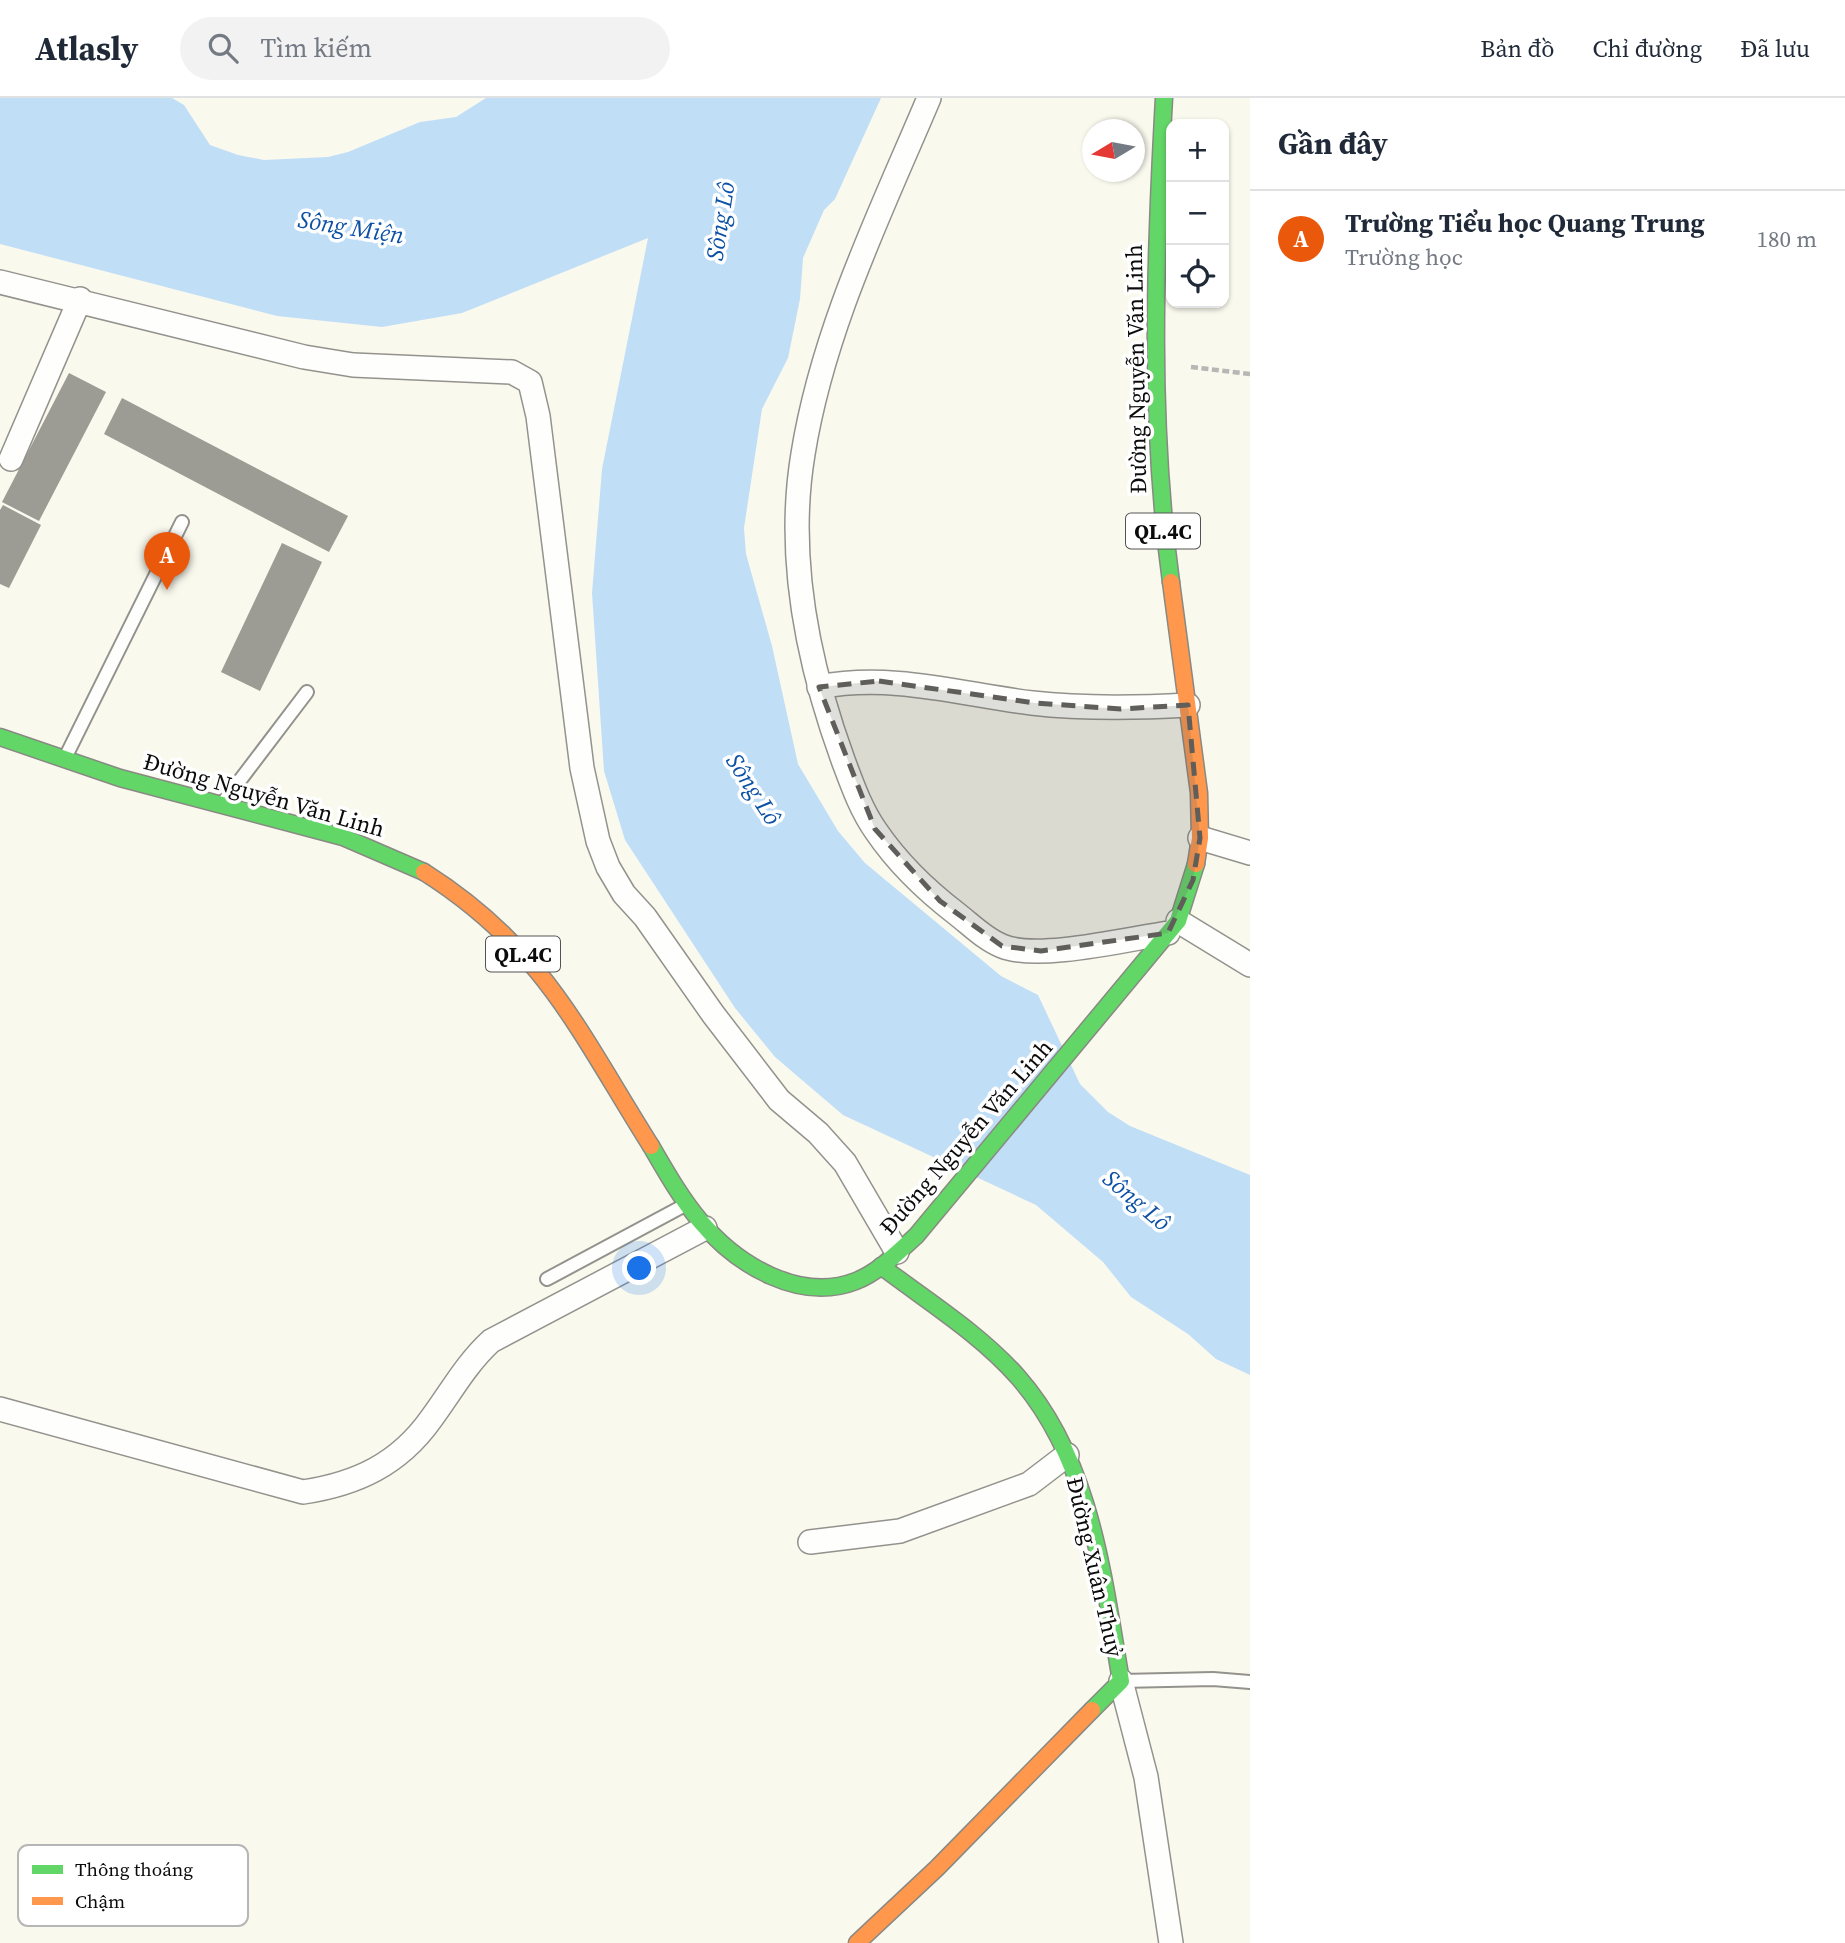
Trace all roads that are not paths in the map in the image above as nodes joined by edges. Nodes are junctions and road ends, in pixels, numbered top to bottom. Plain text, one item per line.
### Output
1 (929, 98) edge
2 (1164, 98) edge
3 (0, 282) edge
4 (80, 299) junction
5 (12, 459) dead end
6 (182, 522) dead end
7 (819, 687) junction
8 (307, 692) dead end
9 (1188, 705) junction
10 (0, 737) edge
11 (65, 758) junction
12 (223, 803) junction
13 (1200, 838) junction
14 (1250, 853) edge
15 (1167, 935) junction
16 (1250, 965) edge
17 (688, 1203) junction
18 (705, 1228) junction
19 (889, 1259) junction
20 (547, 1279) dead end
21 (0, 1409) edge
22 (1067, 1455) junction
23 (810, 1542) dead end
24 (1121, 1681) junction
25 (1250, 1682) edge
26 (858, 1943) edge
27 (1171, 1943) edge

1 - 7 street
2 - 9 main road, Đường Nguyễn Văn Linh / QL.4C
3 - 4 street
4 - 5 street
4 - 19 street
6 - 11 lane
7 - 9 street
7 - 15 street
8 - 12 lane
9 - 13 main road, Đường Nguyễn Văn Linh / QL.4C
10 - 11 main road, Đường Nguyễn Văn Linh / QL.4C
11 - 12 main road, Đường Nguyễn Văn Linh / QL.4C
12 - 17 main road, Đường Nguyễn Văn Linh / QL.4C
13 - 14 street
13 - 15 main road, Đường Nguyễn Văn Linh / QL.4C
15 - 16 street
15 - 19 main road, Đường Nguyễn Văn Linh / QL.4C
17 - 18 main road, Đường Nguyễn Văn Linh / QL.4C
17 - 20 lane
18 - 19 main road, Đường Nguyễn Văn Linh / QL.4C
18 - 21 street
19 - 22 main road, Đường Xuân Thuỷ
22 - 23 street
22 - 24 main road, Đường Xuân Thuỷ
24 - 25 lane
24 - 26 main road
24 - 27 street, Đường Xuân Thuỷ

